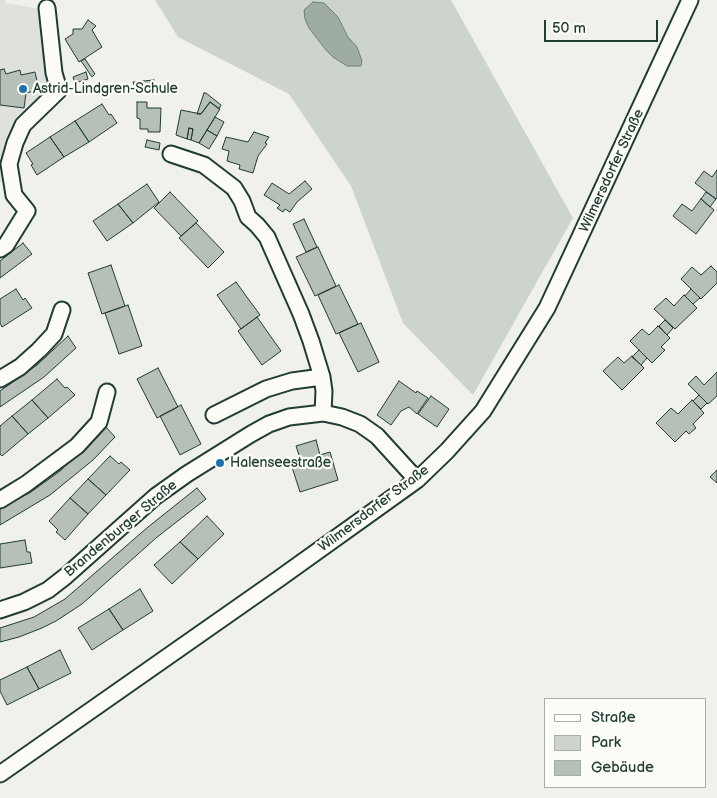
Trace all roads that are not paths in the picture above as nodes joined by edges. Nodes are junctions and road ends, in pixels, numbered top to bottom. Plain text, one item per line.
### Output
1 (690, 0) edge
2 (47, 8) dead end
3 (171, 154) dead end
4 (0, 249) edge
5 (62, 310) dead end
6 (322, 377) junction
7 (0, 379) edge
8 (107, 392) dead end
9 (323, 413) junction
10 (214, 415) dead end
11 (417, 480) junction
12 (0, 500) edge
13 (0, 610) edge
14 (0, 774) edge

1 - 11 street, Wilmersdorfer Straße
2 - 4 street
3 - 6 street
5 - 7 street
6 - 9 street
6 - 10 street
8 - 12 street
9 - 11 street, Brandenburger Straße
9 - 13 street, Brandenburger Straße
11 - 14 street, Wilmersdorfer Straße

